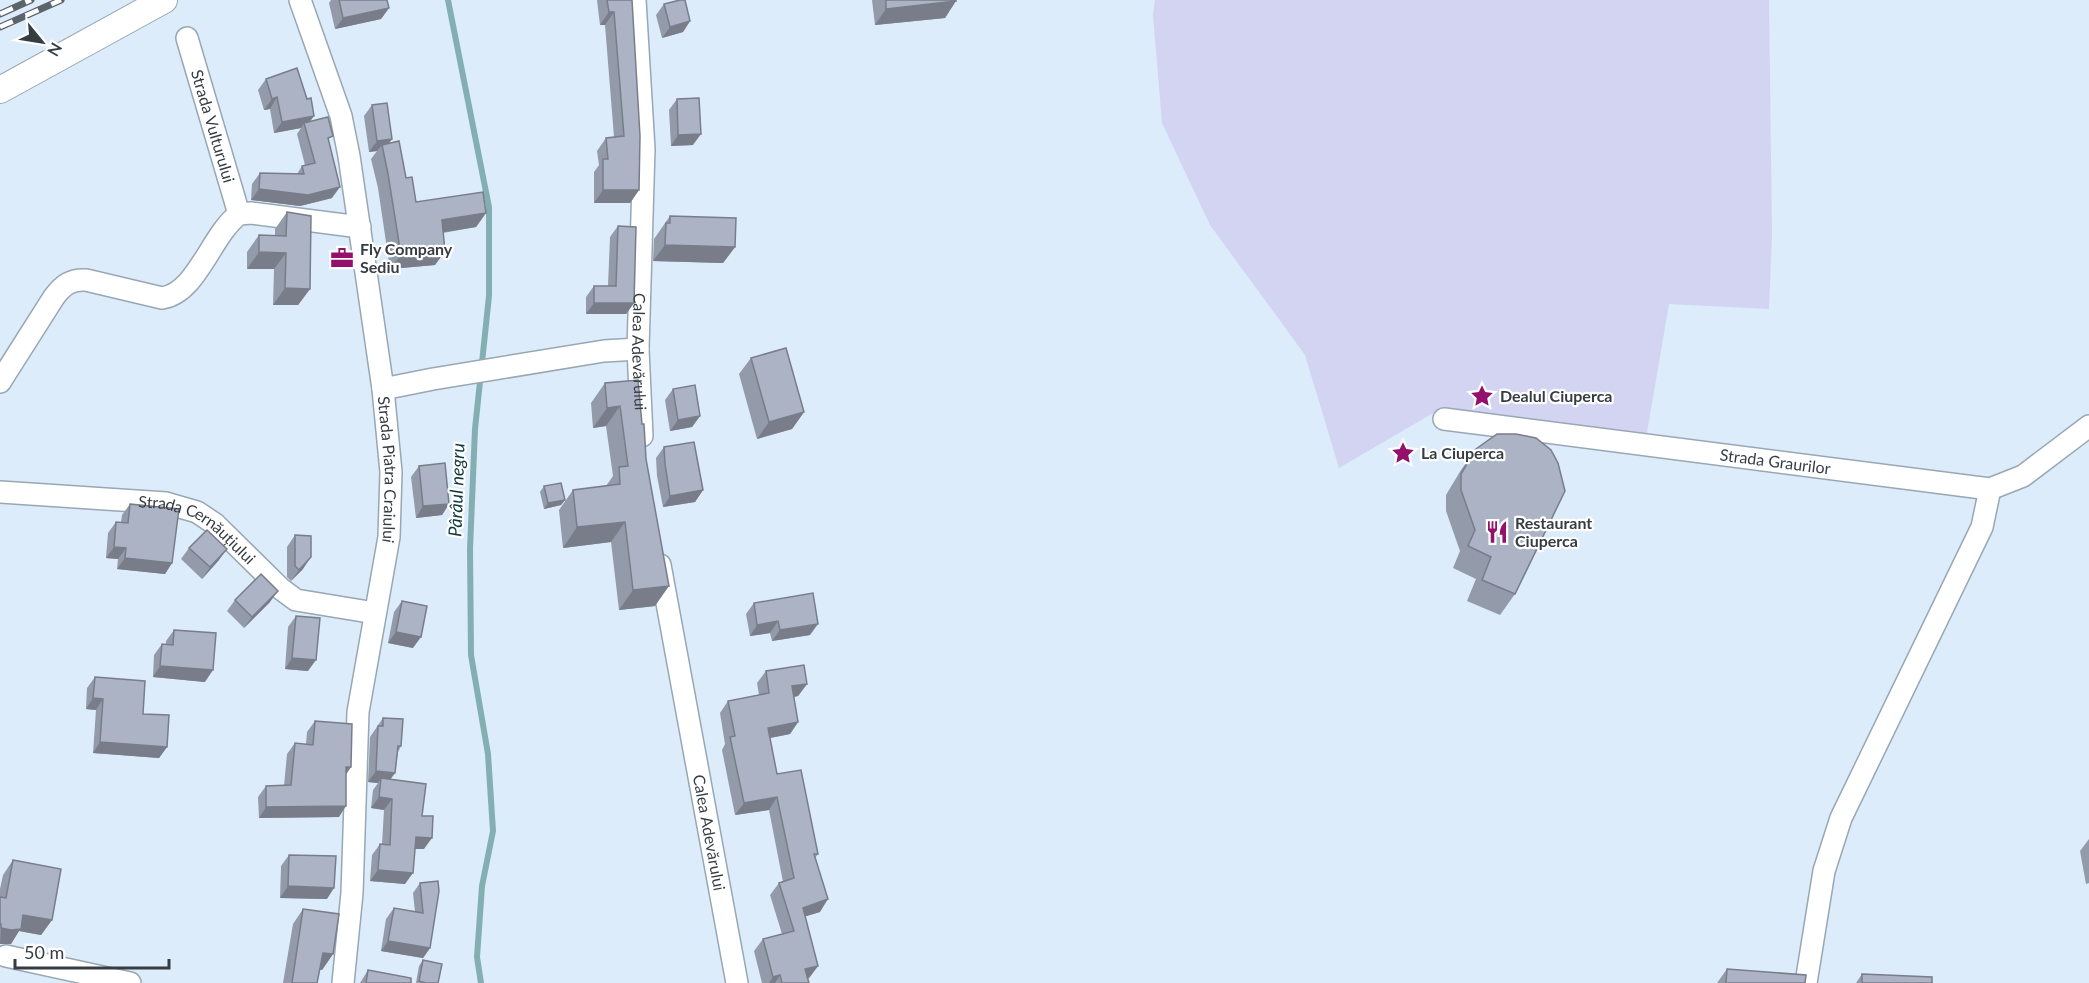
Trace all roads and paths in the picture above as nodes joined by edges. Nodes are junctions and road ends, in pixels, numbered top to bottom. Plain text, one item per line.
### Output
1 (164, 0) edge
2 (300, 0) edge
3 (635, 0) edge
4 (187, 38) dead end
5 (0, 90) edge
6 (239, 214) junction
7 (360, 227) junction
8 (638, 349) junction
9 (0, 382) edge
10 (383, 389) junction
11 (1444, 419) dead end
12 (2089, 426) edge
13 (643, 453) edge
14 (1990, 489) junction
15 (0, 492) edge
16 (657, 547) edge
17 (375, 613) junction
18 (6, 956) dead end
19 (130, 983) edge
20 (343, 983) edge
21 (737, 983) edge
22 (1806, 983) edge

1 - 5 main road
2 - 7 street, Strada Piatra Craiului
3 - 8 street, Calea Adevărului
4 - 6 street, Strada Vulturului
6 - 7 street
6 - 9 street
7 - 10 street, Strada Piatra Craiului
8 - 10 street
8 - 13 street, Calea Adevărului
10 - 17 street, Strada Piatra Craiului
11 - 14 street, Strada Graurilor
12 - 14 street, Strada Graurilor
14 - 22 street
15 - 17 street, Strada Cernăuțiului
16 - 21 street, Calea Adevărului
17 - 20 street, Strada Piatra Craiului
18 - 19 street

